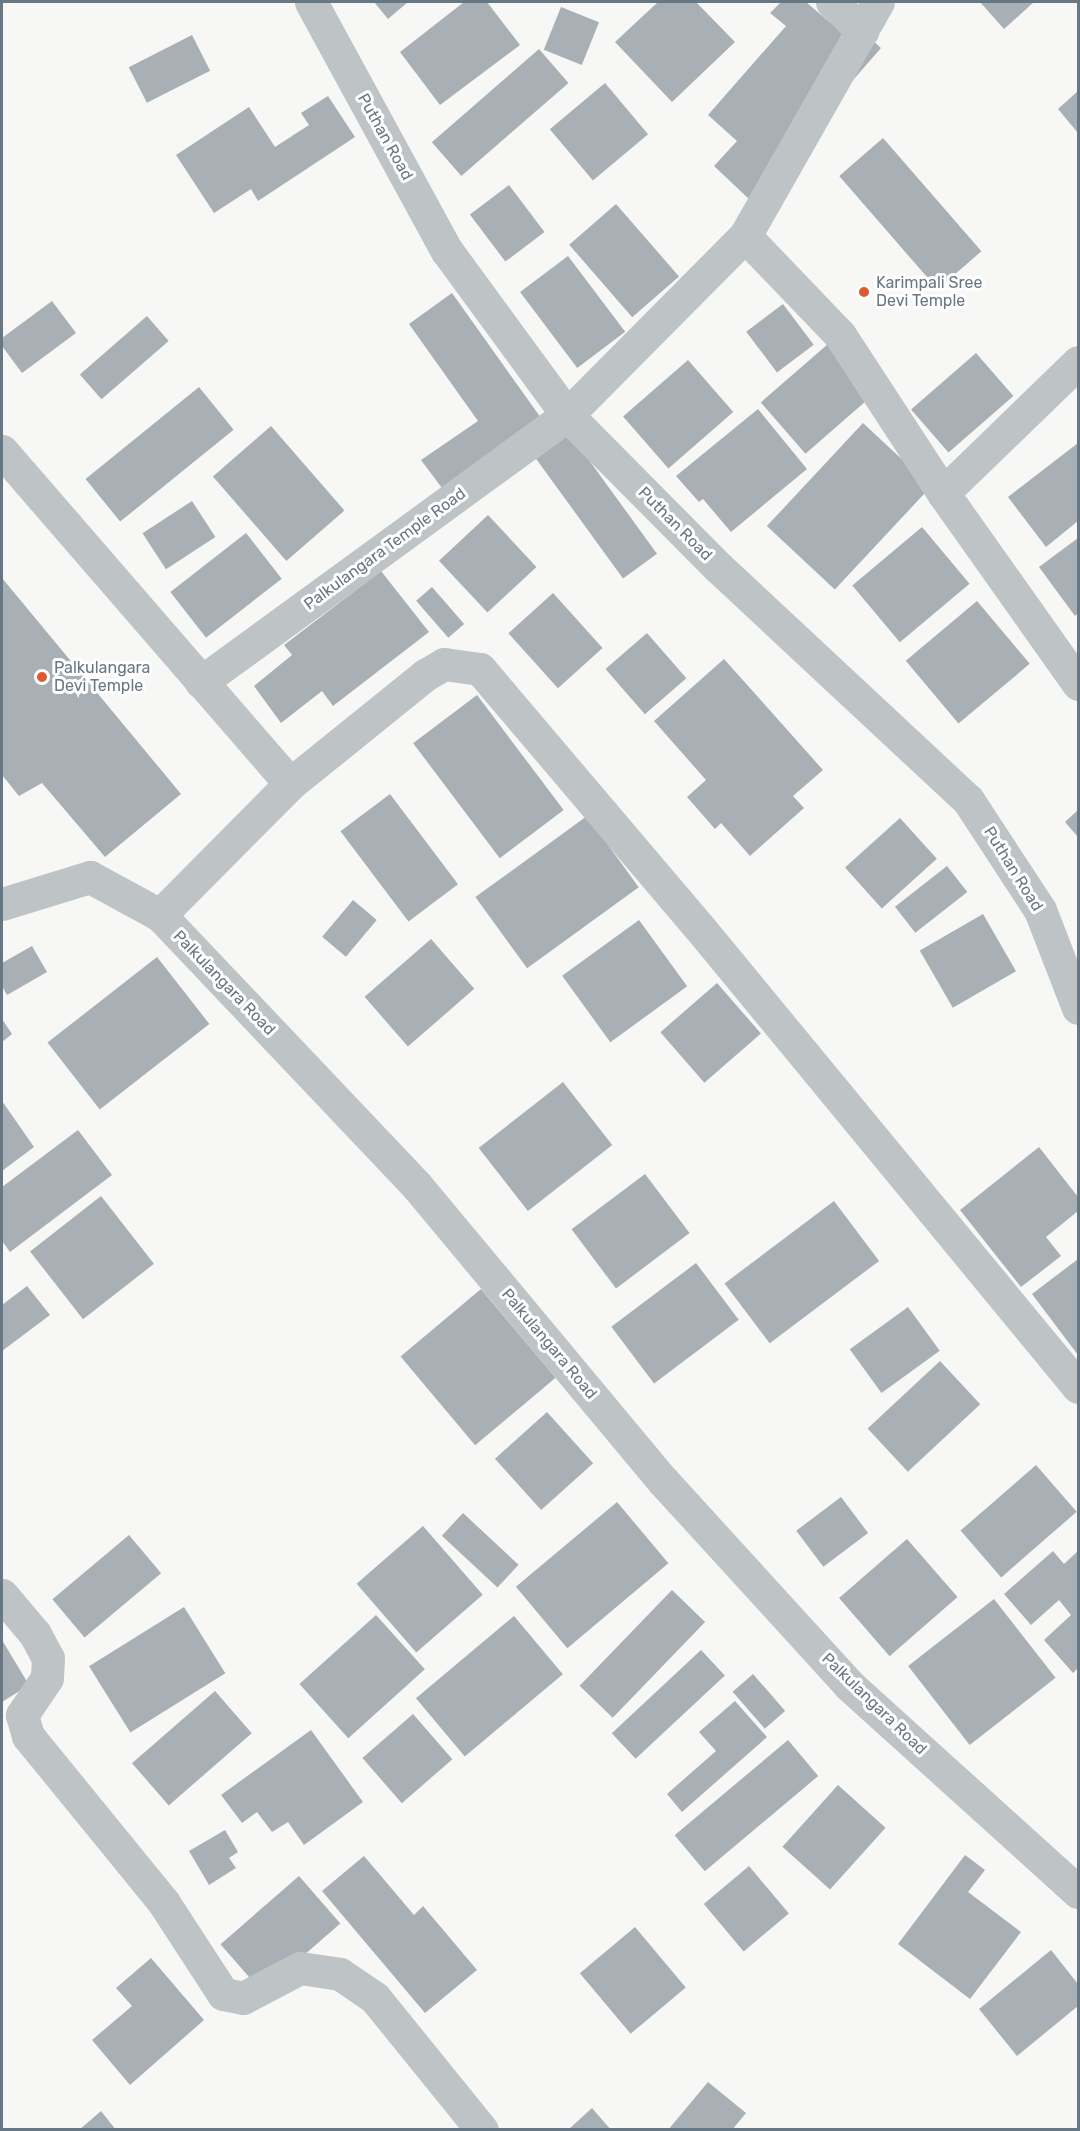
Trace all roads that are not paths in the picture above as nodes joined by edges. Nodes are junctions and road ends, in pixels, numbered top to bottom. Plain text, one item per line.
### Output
1 (311, 2) edge
2 (832, 2) edge
3 (878, 2) edge
4 (862, 31) junction
5 (745, 236) junction
6 (1078, 362) edge
7 (567, 415) junction
8 (2, 451) edge
9 (943, 493) junction
10 (201, 682) junction
11 (1078, 684) edge
12 (290, 784) junction
13 (2, 904) edge
14 (160, 915) junction
15 (1078, 1008) edge
16 (1078, 1387) edge
17 (2, 1595) edge
18 (1078, 1892) edge
19 (483, 2130) edge

1 - 7 street, Puthan Road
2 - 4 street
3 - 4 street, Palkulangara Temple Road
4 - 5 street, Palkulangara Temple Road
5 - 7 street, Palkulangara Temple Road
5 - 9 street
6 - 9 street
7 - 10 street, Palkulangara Temple Road
7 - 15 street, Puthan Road
8 - 10 street
9 - 11 street
10 - 12 street
12 - 14 street, Palkulangara Road
12 - 16 street, Palkulangara Road
13 - 14 street
14 - 18 street, Palkulangara Road
17 - 19 street

